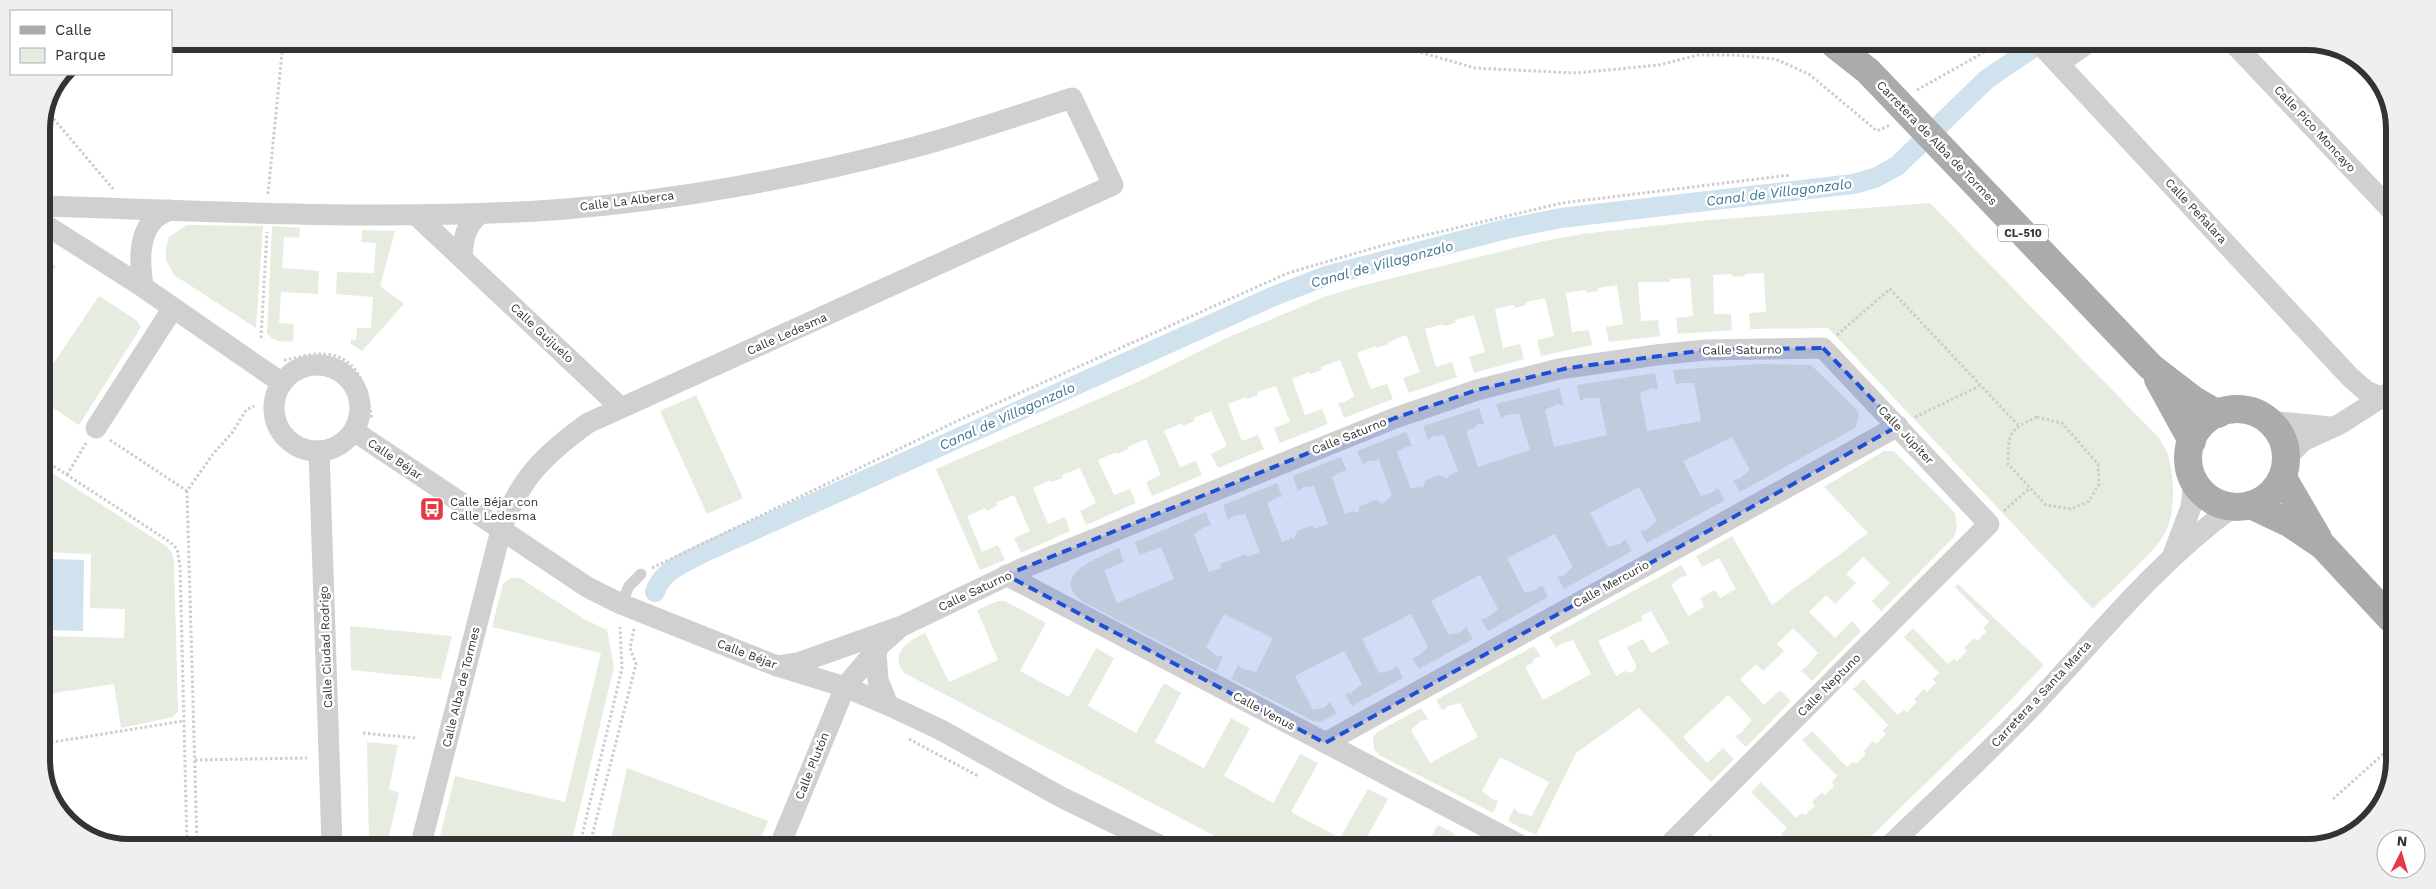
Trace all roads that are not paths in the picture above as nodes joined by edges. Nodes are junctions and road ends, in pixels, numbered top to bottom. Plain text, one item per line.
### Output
1 (1841, 50) edge
2 (1858, 50) edge
3 (2062, 50) edge
4 (2240, 50) edge
5 (2049, 53) edge
6 (1868, 71) junction
7 (1072, 98) joint
8 (2386, 205) edge
9 (50, 206) edge
10 (170, 210) junction
11 (479, 214) junction
12 (416, 215) junction
13 (50, 228) edge
14 (462, 258) junction
15 (143, 287) junction
16 (174, 308) junction
17 (1829, 343) joint
18 (2151, 367) junction
19 (2350, 377) junction
20 (282, 382) junction
21 (2386, 394) edge
22 (2386, 395) edge
23 (621, 408) junction
24 (2218, 414) junction
25 (1904, 422) junction
26 (2269, 422) junction
27 (2335, 425) junction
28 (354, 431) junction
29 (97, 436) road end
30 (2192, 441) junction
31 (319, 451) junction
32 (2285, 468) junction
33 (2194, 481) junction
34 (2242, 506) junction
35 (1995, 518) joint
36 (501, 530) junction
37 (2323, 546) junction
38 (2170, 559) junction
39 (641, 574) road end
40 (1006, 575) junction
41 (621, 604) junction
42 (2386, 614) edge
43 (870, 645) junction
44 (777, 666) junction
45 (845, 687) junction
46 (888, 705) junction
47 (1325, 743) junction
48 (332, 839) edge
49 (422, 839) edge
50 (782, 839) edge
51 (1159, 839) edge
52 (1509, 839) edge
53 (1675, 839) edge
54 (1896, 839) edge

1 - 6 main road, Carretera de Alba de Tormes / CL-510
2 - 6 main road, Carretera de Alba de Tormes / CL-510
3 - 5 street
4 - 8 street, Calle Pico Moncayo
5 - 19 street, Calle Peñalara
6 - 18 main road, Carretera de Alba de Tormes / CL-510
7 - 11 street, Calle La Alberca
7 - 23 street, Calle Ledesma
9 - 10 street, Calle La Alberca
10 - 12 street, Calle La Alberca
10 - 15 street
11 - 12 street, Calle La Alberca
11 - 14 street
12 - 14 street, Calle Guijuelo
13 - 15 street
14 - 23 street, Calle Guijuelo
15 - 16 street
16 - 20 street
16 - 29 street
17 - 25 street, Calle Júpiter
17 - 40 street, Calle Saturno
18 - 24 main road, Carretera de Alba de Tormes / CL-510
18 - 30 main road, Carretera de Alba de Tormes / CL-510
19 - 21 street, Calle Peñalara
19 - 27 street
20 - 28 street
20 - 31 street
22 - 27 street
23 - 36 street, Calle Ledesma
24 - 26 main road
24 - 30 main road
25 - 35 street, Calle Júpiter
25 - 47 street, Calle Mercurio
26 - 27 street
26 - 32 main road
27 - 32 street
28 - 31 street
28 - 36 street, Calle Béjar
30 - 33 main road
31 - 48 street, Calle Ciudad Rodrigo
32 - 34 main road
32 - 37 main road
33 - 34 main road
33 - 38 street, Carretera a Santa Marta
34 - 37 main road
34 - 38 street, Carretera a Santa Marta
35 - 53 street, Calle Neptuno
36 - 41 street, Calle Béjar
36 - 49 street, Calle Alba de Tormes
37 - 42 main road
38 - 54 street, Carretera a Santa Marta
39 - 41 lane
40 - 43 street, Calle Saturno
40 - 47 street, Calle Venus
41 - 44 street, Calle Béjar
43 - 44 street, Calle Saturno
43 - 45 street, Calle Saturno
43 - 46 street
44 - 45 street, Calle Béjar
45 - 46 street, Calle Béjar
45 - 50 street, Calle Plutón
46 - 51 street, Calle Béjar
47 - 52 street, Calle Venus

